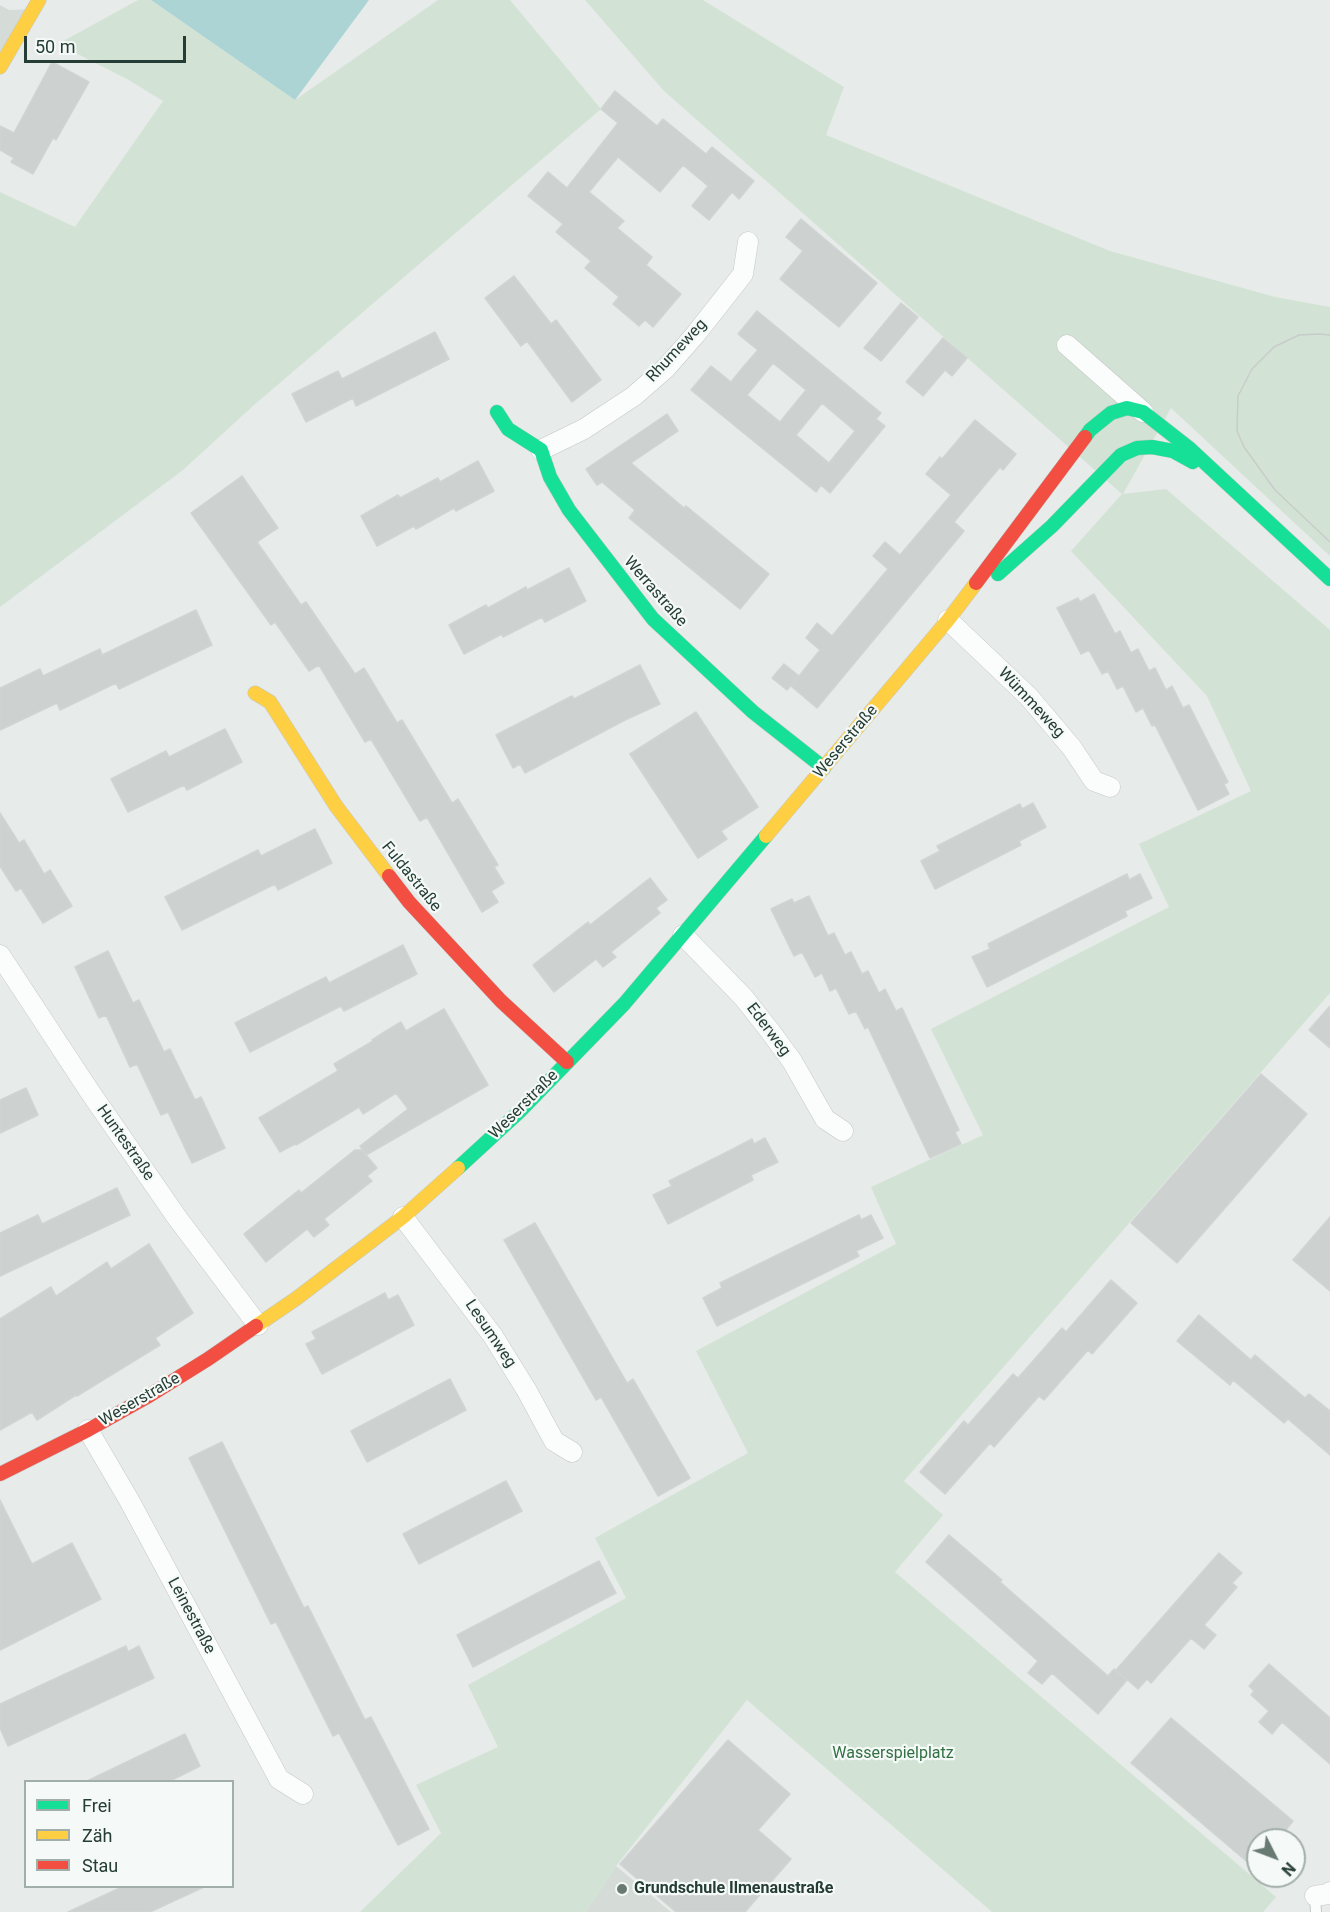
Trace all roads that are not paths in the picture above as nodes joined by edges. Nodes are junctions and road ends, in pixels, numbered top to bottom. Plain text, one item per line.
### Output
1 (39, 0) edge
2 (0, 67) edge
3 (748, 242) dead end
4 (1067, 345) dead end
5 (497, 412) dead end
6 (1143, 412) junction
7 (541, 450) junction
8 (1247, 503) junction
9 (1330, 579) edge
10 (948, 620) junction
11 (255, 693) dead end
12 (824, 768) junction
13 (1110, 787) dead end
14 (683, 935) junction
15 (0, 955) edge
16 (567, 1062) junction
17 (843, 1131) dead end
18 (404, 1216) junction
19 (258, 1325) junction
20 (88, 1430) junction
21 (572, 1452) dead end
22 (1, 1474) edge
23 (303, 1794) dead end

1 - 2 street
3 - 7 street, Rhumeweg
4 - 6 street
5 - 7 street
6 - 8 street
6 - 10 street, Weserstraße
7 - 12 street, Werrastraße
8 - 9 street
8 - 10 street, Weserstraße
10 - 12 street, Weserstraße
10 - 13 street, Wümmeweg
11 - 16 street, Fuldastraße
12 - 14 street, Weserstraße
14 - 16 street, Weserstraße
14 - 17 street, Ederweg
15 - 19 street, Huntestraße
16 - 18 street, Weserstraße
18 - 19 street, Weserstraße
18 - 21 street, Lesumweg
19 - 20 street, Weserstraße
20 - 22 street, Weserstraße
20 - 23 street, Leinestraße

